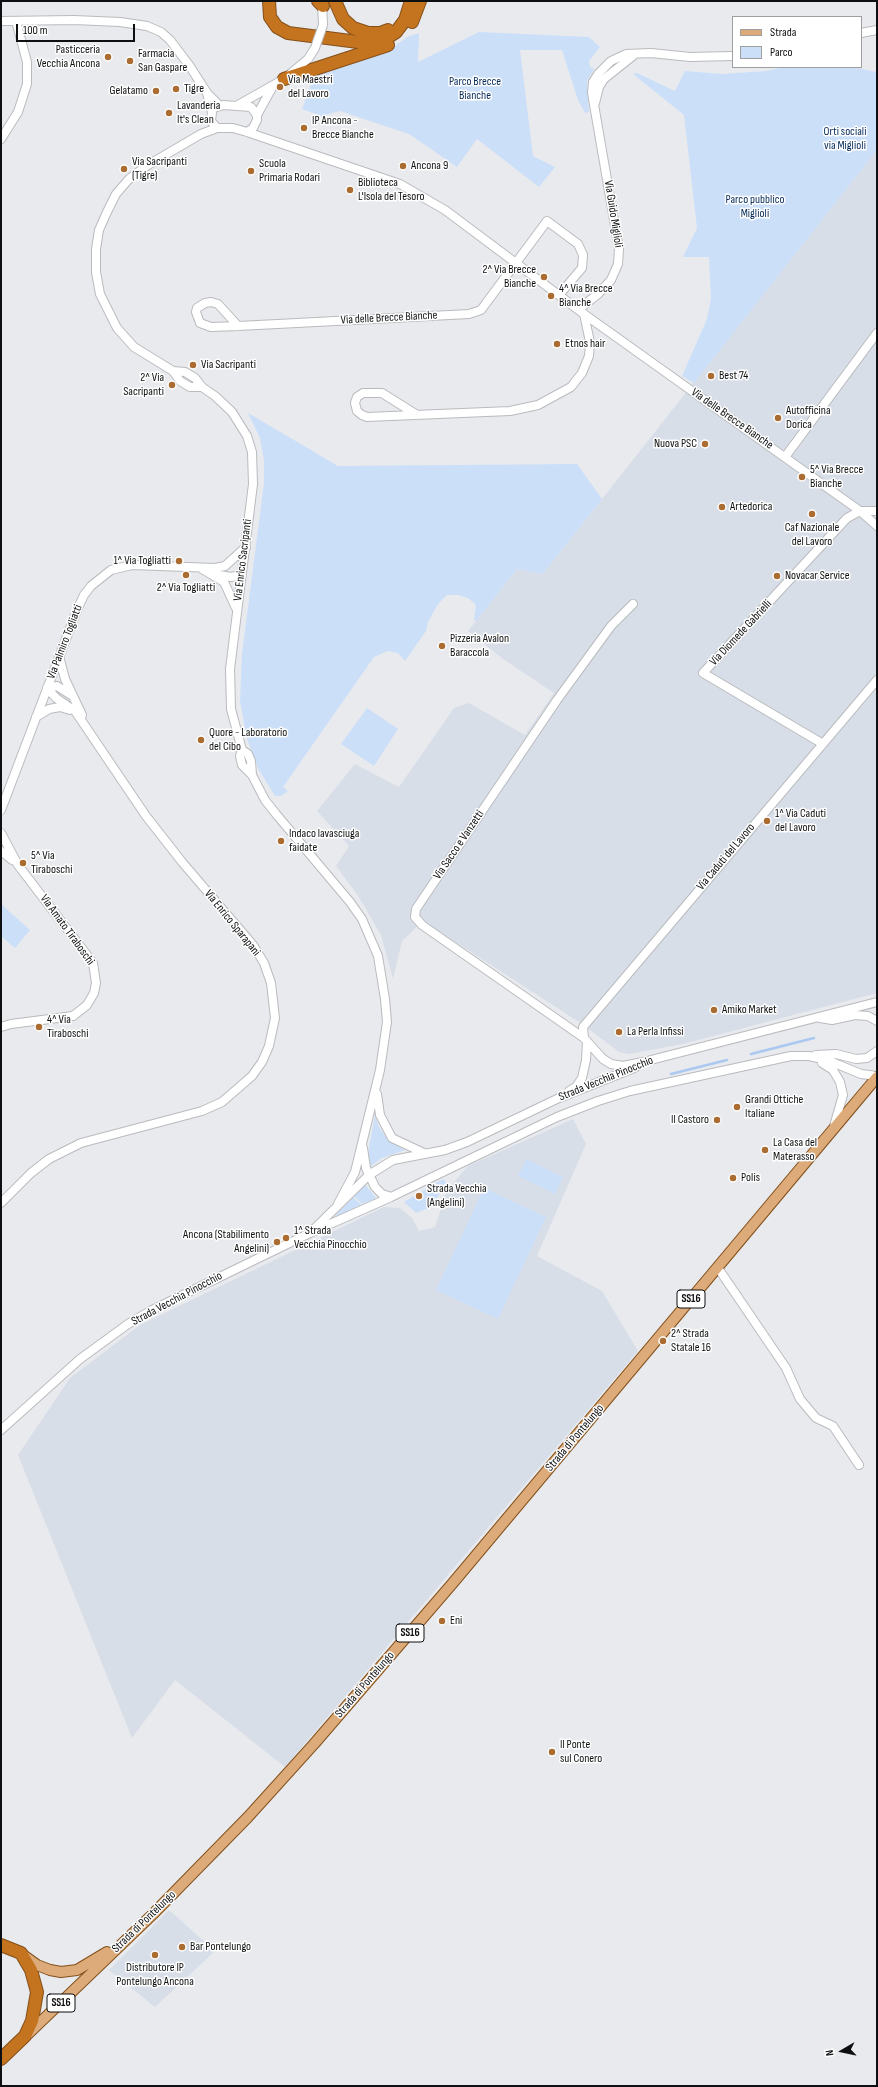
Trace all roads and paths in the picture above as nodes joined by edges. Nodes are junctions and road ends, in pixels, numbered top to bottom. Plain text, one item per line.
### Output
1 (269, 1) edge
2 (335, 1) edge
3 (411, 1) edge
4 (420, 1) edge
5 (321, 3) edge
6 (405, 20) junction
7 (1, 21) edge
8 (16, 21) junction
9 (877, 30) edge
10 (862, 33) edge
11 (732, 56) edge
12 (284, 79) junction
13 (273, 86) junction
14 (207, 93) junction
15 (238, 105) junction
16 (219, 106) junction
17 (212, 112) junction
18 (257, 115) junction
19 (211, 121) junction
20 (256, 124) junction
21 (217, 128) junction
22 (247, 132) junction
23 (200, 134) junction
24 (268, 138) junction
25 (1, 139) edge
26 (516, 263) junction
27 (559, 295) junction
28 (581, 312) junction
29 (238, 326) junction
30 (877, 333) edge
31 (417, 415) junction
32 (785, 457) junction
33 (860, 511) junction
34 (877, 511) edge
35 (877, 526) edge
36 (246, 547) junction
37 (214, 571) junction
38 (241, 575) junction
39 (633, 604) dead end
40 (237, 611) junction
41 (59, 656) junction
42 (877, 680) edge
43 (47, 688) junction
44 (74, 698) junction
45 (75, 711) junction
46 (36, 717) junction
47 (87, 727) junction
48 (823, 744) junction
49 (1, 810) edge
50 (1, 833) edge
51 (2, 849) edge
52 (877, 1002) edge
53 (815, 1018) junction
54 (877, 1021) edge
55 (1, 1027) edge
56 (586, 1040) junction
57 (877, 1051) edge
58 (809, 1056) junction
59 (643, 1062) junction
60 (877, 1077) edge
61 (376, 1088) junction
62 (559, 1098) junction
63 (834, 1128) junction
64 (363, 1144) junction
65 (424, 1153) junction
66 (368, 1175) junction
67 (391, 1197) junction
68 (1, 1204) edge
69 (338, 1204) junction
70 (310, 1233) junction
71 (718, 1268) junction
72 (1, 1430) edge
73 (859, 1465) dead end
74 (121, 1944) junction
75 (1, 1945) edge
76 (20, 1953) junction
77 (25, 2036) junction
78 (4, 2056) edge

1 - 6 highway
2 - 6 highway
3 - 6 highway
4 - 12 highway
5 - 12 street, bridge
7 - 8 street
8 - 14 street
8 - 25 street
9 - 10 street
11 - 28 street, Via Guido Miglioli
12 - 13 street
13 - 15 street
13 - 18 street
14 - 16 street
14 - 17 street
15 - 16 street
15 - 18 street
16 - 17 street
17 - 19 street
18 - 20 street
19 - 21 street
19 - 23 street, Via Enrico Sacripanti
20 - 22 street
20 - 24 street
21 - 22 street, Via delle Brecce Bianche
21 - 23 street, Via Enrico Sacripanti
22 - 24 street, Via delle Brecce Bianche
23 - 36 street, Via Enrico Sacripanti
24 - 26 street, Via delle Brecce Bianche
26 - 27 street, Via delle Brecce Bianche
26 - 27 street
26 - 29 street, Via delle Brecce Bianche
27 - 28 street, Via delle Brecce Bianche
28 - 31 street
28 - 32 street, Via delle Brecce Bianche
29 - 29 street, Via delle Brecce Bianche
30 - 32 street
31 - 31 street
32 - 33 street, Via delle Brecce Bianche
33 - 34 street
33 - 35 street, Via delle Brecce Bianche
33 - 48 street, Via Diomede Gabrielli
36 - 37 street, Via Palmiro Togliatti
36 - 38 street, Via Enrico Sacripanti
37 - 38 street, Via Palmiro Togliatti
37 - 40 street
37 - 41 street, Via Palmiro Togliatti
38 - 40 street, Via Enrico Sacripanti
39 - 56 street, Via Sacco e Vanzetti
40 - 61 street, Via Enrico Sacripanti
41 - 43 street, Via Palmiro Togliatti
41 - 44 street, Via Enrico Sparapani
42 - 48 street, Via Caduti del Lavoro
43 - 44 street
43 - 45 street, Via Enrico Sparapani
43 - 46 street, Via Palmiro Togliatti
44 - 47 street, Via Enrico Sparapani
45 - 46 street
45 - 47 street, Via Enrico Sparapani
46 - 49 street, Via Palmiro Togliatti
47 - 68 street, Via Enrico Sparapani
48 - 56 street, Via Caduti del Lavoro
50 - 51 street, Via Amato Tiraboschi
51 - 55 street, Via Amato Tiraboschi
52 - 53 street, Strada Vecchia Pinocchio
53 - 54 street
53 - 59 street, Strada Vecchia Pinocchio
56 - 59 street, Via Sacco e Vanzetti
56 - 62 street
57 - 58 street
58 - 60 street, Strada Vecchia Pinocchio
58 - 63 street
58 - 67 street, Strada Vecchia Pinocchio
59 - 62 street, Strada Vecchia Pinocchio
60 - 63 main road, Strada di Pontelungo / SS16
61 - 64 street, Via Enrico Sacripanti
61 - 65 street, Via Enrico Sacripanti
62 - 65 street, Strada Vecchia Pinocchio
63 - 71 main road, Strada di Pontelungo / SS16
64 - 66 street, Via Enrico Sacripanti
64 - 69 street, Via Enrico Sacripanti
65 - 66 street, Strada Vecchia Pinocchio
66 - 67 street
66 - 69 street, Strada Vecchia Pinocchio
67 - 70 street, Strada Vecchia Pinocchio
69 - 70 street, Strada Vecchia Pinocchio
70 - 72 street, Strada Vecchia Pinocchio
71 - 73 street
71 - 74 main road, Strada di Pontelungo / SS16
74 - 76 main road
74 - 77 main road, Strada di Pontelungo / SS16
75 - 76 highway
76 - 77 highway
77 - 78 highway, Strada di Pontelungo / SS16

